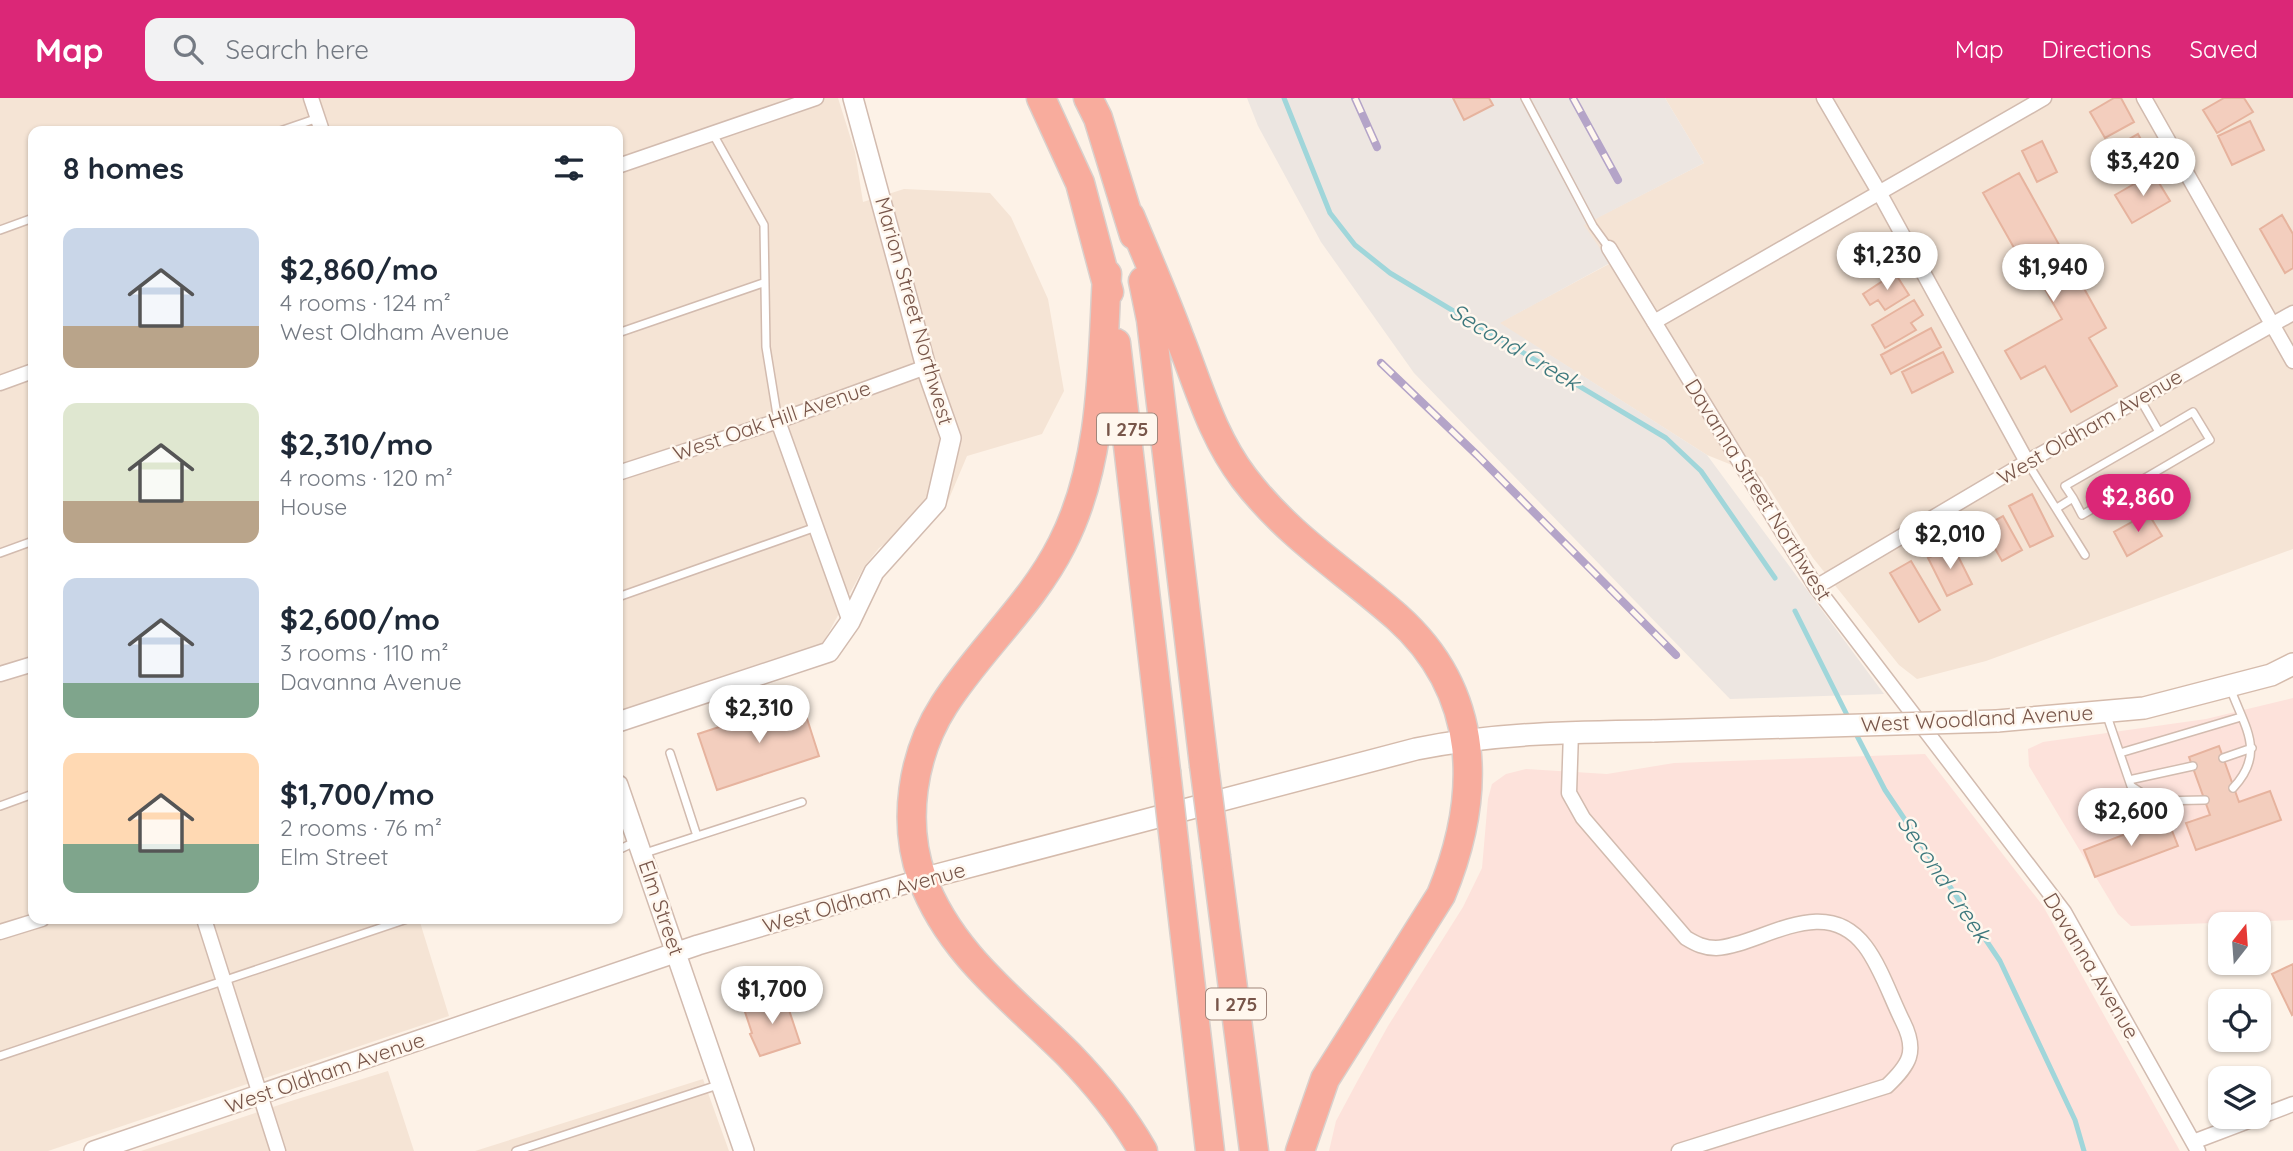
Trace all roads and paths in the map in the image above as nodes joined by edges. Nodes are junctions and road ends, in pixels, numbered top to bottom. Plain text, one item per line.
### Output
1 (311, 98) edge
2 (816, 98) edge
3 (853, 98) edge
4 (1041, 98) edge
5 (1088, 98) edge
6 (1525, 98) edge
7 (1824, 98) edge
8 (2044, 98) edge
9 (2144, 98) edge
10 (320, 125) edge
11 (713, 134) junction
12 (623, 164) edge
13 (1880, 192) junction
14 (1130, 216) junction
15 (28, 220) edge
16 (0, 230) edge
17 (1609, 248) joint
18 (1107, 275) junction
19 (763, 283) junction
20 (2293, 313) edge
21 (1654, 322) junction
22 (2272, 324) junction
23 (623, 330) edge
24 (2293, 361) edge
25 (926, 367) junction
26 (28, 373) edge
27 (0, 383) edge
28 (2140, 398) junction
29 (778, 421) junction
30 (2159, 432) junction
31 (2027, 462) junction
32 (623, 471) edge
33 (2073, 498) junction
34 (2057, 508) junction
35 (817, 527) junction
36 (28, 543) edge
37 (0, 553) edge
38 (2085, 555) dead end
39 (1816, 587) junction
40 (623, 595) edge
41 (850, 622) junction
42 (2293, 664) edge
43 (28, 666) edge
44 (0, 674) edge
45 (2230, 686) junction
46 (2106, 712) junction
47 (2241, 717) junction
48 (623, 720) edge
49 (1920, 723) joint
50 (1654, 731) joint
51 (1571, 732) junction
52 (1466, 739) junction
53 (2252, 748) junction
54 (670, 753) dead end
55 (2120, 753) junction
56 (2223, 758) dead end
57 (2193, 766) dead end
58 (2129, 780) junction
59 (2234, 788) dead end
60 (28, 796) edge
61 (623, 799) edge
62 (2205, 800) dead end
63 (803, 802) dead end
64 (0, 806) edge
65 (697, 836) junction
66 (640, 847) junction
67 (623, 849) edge
68 (922, 879) junction
69 (28, 923) edge
70 (206, 924) edge
71 (393, 924) edge
72 (0, 932) edge
73 (676, 952) junction
74 (223, 982) junction
75 (0, 1056) edge
76 (721, 1083) junction
77 (259, 1096) junction
78 (2293, 1104) edge
79 (2196, 1147) edge
80 (93, 1151) edge
81 (278, 1151) edge
82 (516, 1151) edge
83 (744, 1151) edge
84 (1143, 1151) edge
85 (1210, 1151) edge
86 (1254, 1151) edge
87 (1300, 1151) edge
88 (1679, 1151) edge

1 - 10 street
2 - 11 street
3 - 25 street, Marion Street Northwest
4 - 18 highway, I 275
5 - 14 highway, I 275
6 - 17 lane
7 - 13 street
8 - 13 street
9 - 22 street
11 - 12 street
11 - 19 lane
13 - 21 street
13 - 31 street
14 - 52 highway
14 - 86 highway, I 275, bridge
15 - 16 lane
17 - 21 street, Davanna Street Northwest
18 - 68 highway
18 - 85 highway, I 275, bridge
19 - 23 lane
19 - 29 lane
20 - 22 street, West Oldham Avenue
21 - 39 street, Davanna Street Northwest
22 - 24 street
22 - 28 street, West Oldham Avenue
25 - 29 street, West Oak Hill Avenue
25 - 41 street, Marion Street Northwest
26 - 27 street
28 - 30 lane
28 - 31 street, West Oldham Avenue
29 - 32 street, West Oak Hill Avenue
29 - 35 street
30 - 33 lane
30 - 33 lane
31 - 34 lane
31 - 39 street, West Oldham Avenue
33 - 34 lane
34 - 38 lane
35 - 40 lane
35 - 41 street
36 - 37 lane
39 - 49 street, Davanna Street Northwest
41 - 48 street, Marion Street Northwest
42 - 45 main road, West Woodland Avenue
43 - 44 street
45 - 46 main road, West Woodland Avenue
45 - 47 lane
46 - 50 main road, West Woodland Avenue, bridge
46 - 55 lane
47 - 53 lane
47 - 55 lane
49 - 79 street, Davanna Avenue
50 - 51 main road, West Oldham Avenue
51 - 52 main road, West Oldham Avenue
51 - 88 street
52 - 68 main road, West Oldham Avenue
52 - 87 highway
53 - 56 lane
53 - 59 lane
54 - 65 lane
55 - 58 lane
57 - 58 lane
58 - 62 lane
60 - 64 lane
61 - 66 street, Elm Street
63 - 65 lane
65 - 66 lane
66 - 67 lane
66 - 73 street, Elm Street
68 - 73 street, West Oldham Avenue
68 - 84 highway
69 - 72 street
70 - 74 street
71 - 74 lane
73 - 76 street, Elm Street
73 - 77 street, West Oldham Avenue
74 - 75 lane
74 - 77 street
76 - 82 lane
76 - 83 street, Elm Street
77 - 80 street, West Oldham Avenue
77 - 81 street
78 - 79 street

